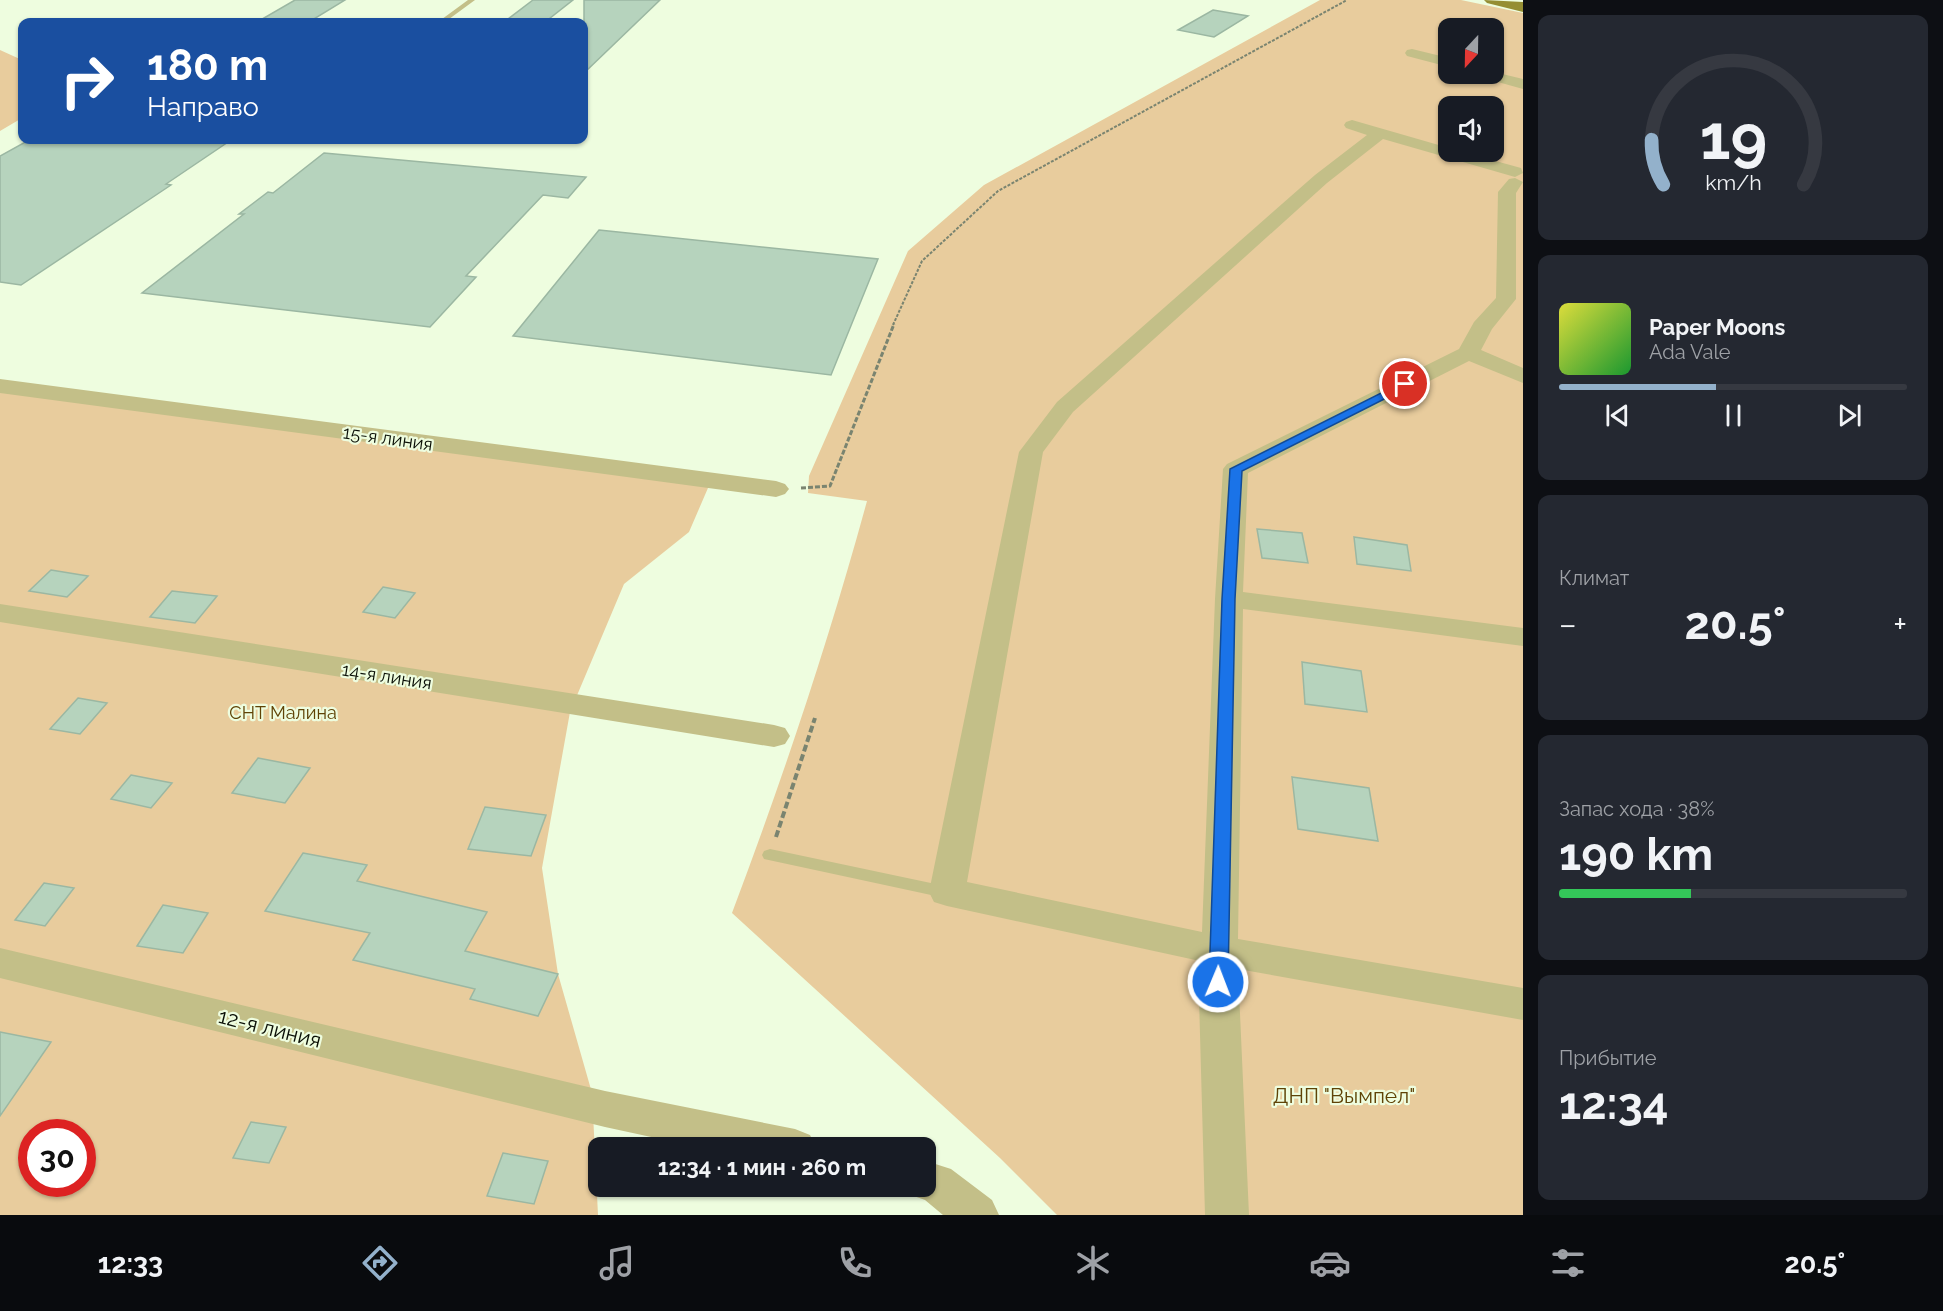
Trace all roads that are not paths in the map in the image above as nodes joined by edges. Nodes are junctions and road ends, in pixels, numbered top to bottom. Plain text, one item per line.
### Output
1 (472, 0) edge
2 (1492, 0) edge
3 (1523, 6) edge
4 (447, 18) edge
5 (1412, 53) dead end
6 (1438, 60) edge
7 (1504, 79) edge
8 (1523, 84) edge
9 (1352, 125) dead end
10 (1380, 133) junction
11 (1519, 177) edge
12 (1468, 353) junction
13 (1523, 376) edge
14 (0, 386) edge
15 (776, 489) road end
16 (1229, 599) junction
17 (0, 614) edge
18 (1523, 637) edge
19 (774, 736) dead end
20 (770, 855) road end
21 (947, 892) junction
22 (1219, 949) junction
23 (0, 963) edge
24 (1523, 1004) edge
25 (744, 1137) edge
26 (936, 1183) edge
27 (977, 1215) edge
28 (1227, 1215) edge

1 - 4 lane
2 - 3 main road
5 - 6 street
7 - 8 street
9 - 10 street
10 - 11 street
10 - 21 street
11 - 12 street
12 - 13 street
12 - 16 street
14 - 15 street, 15-я линия
16 - 18 street
16 - 22 street
17 - 19 street, 14-я линия
20 - 21 lane
21 - 22 street
22 - 24 street
22 - 28 street
23 - 25 street, 12-я линия
26 - 27 street

